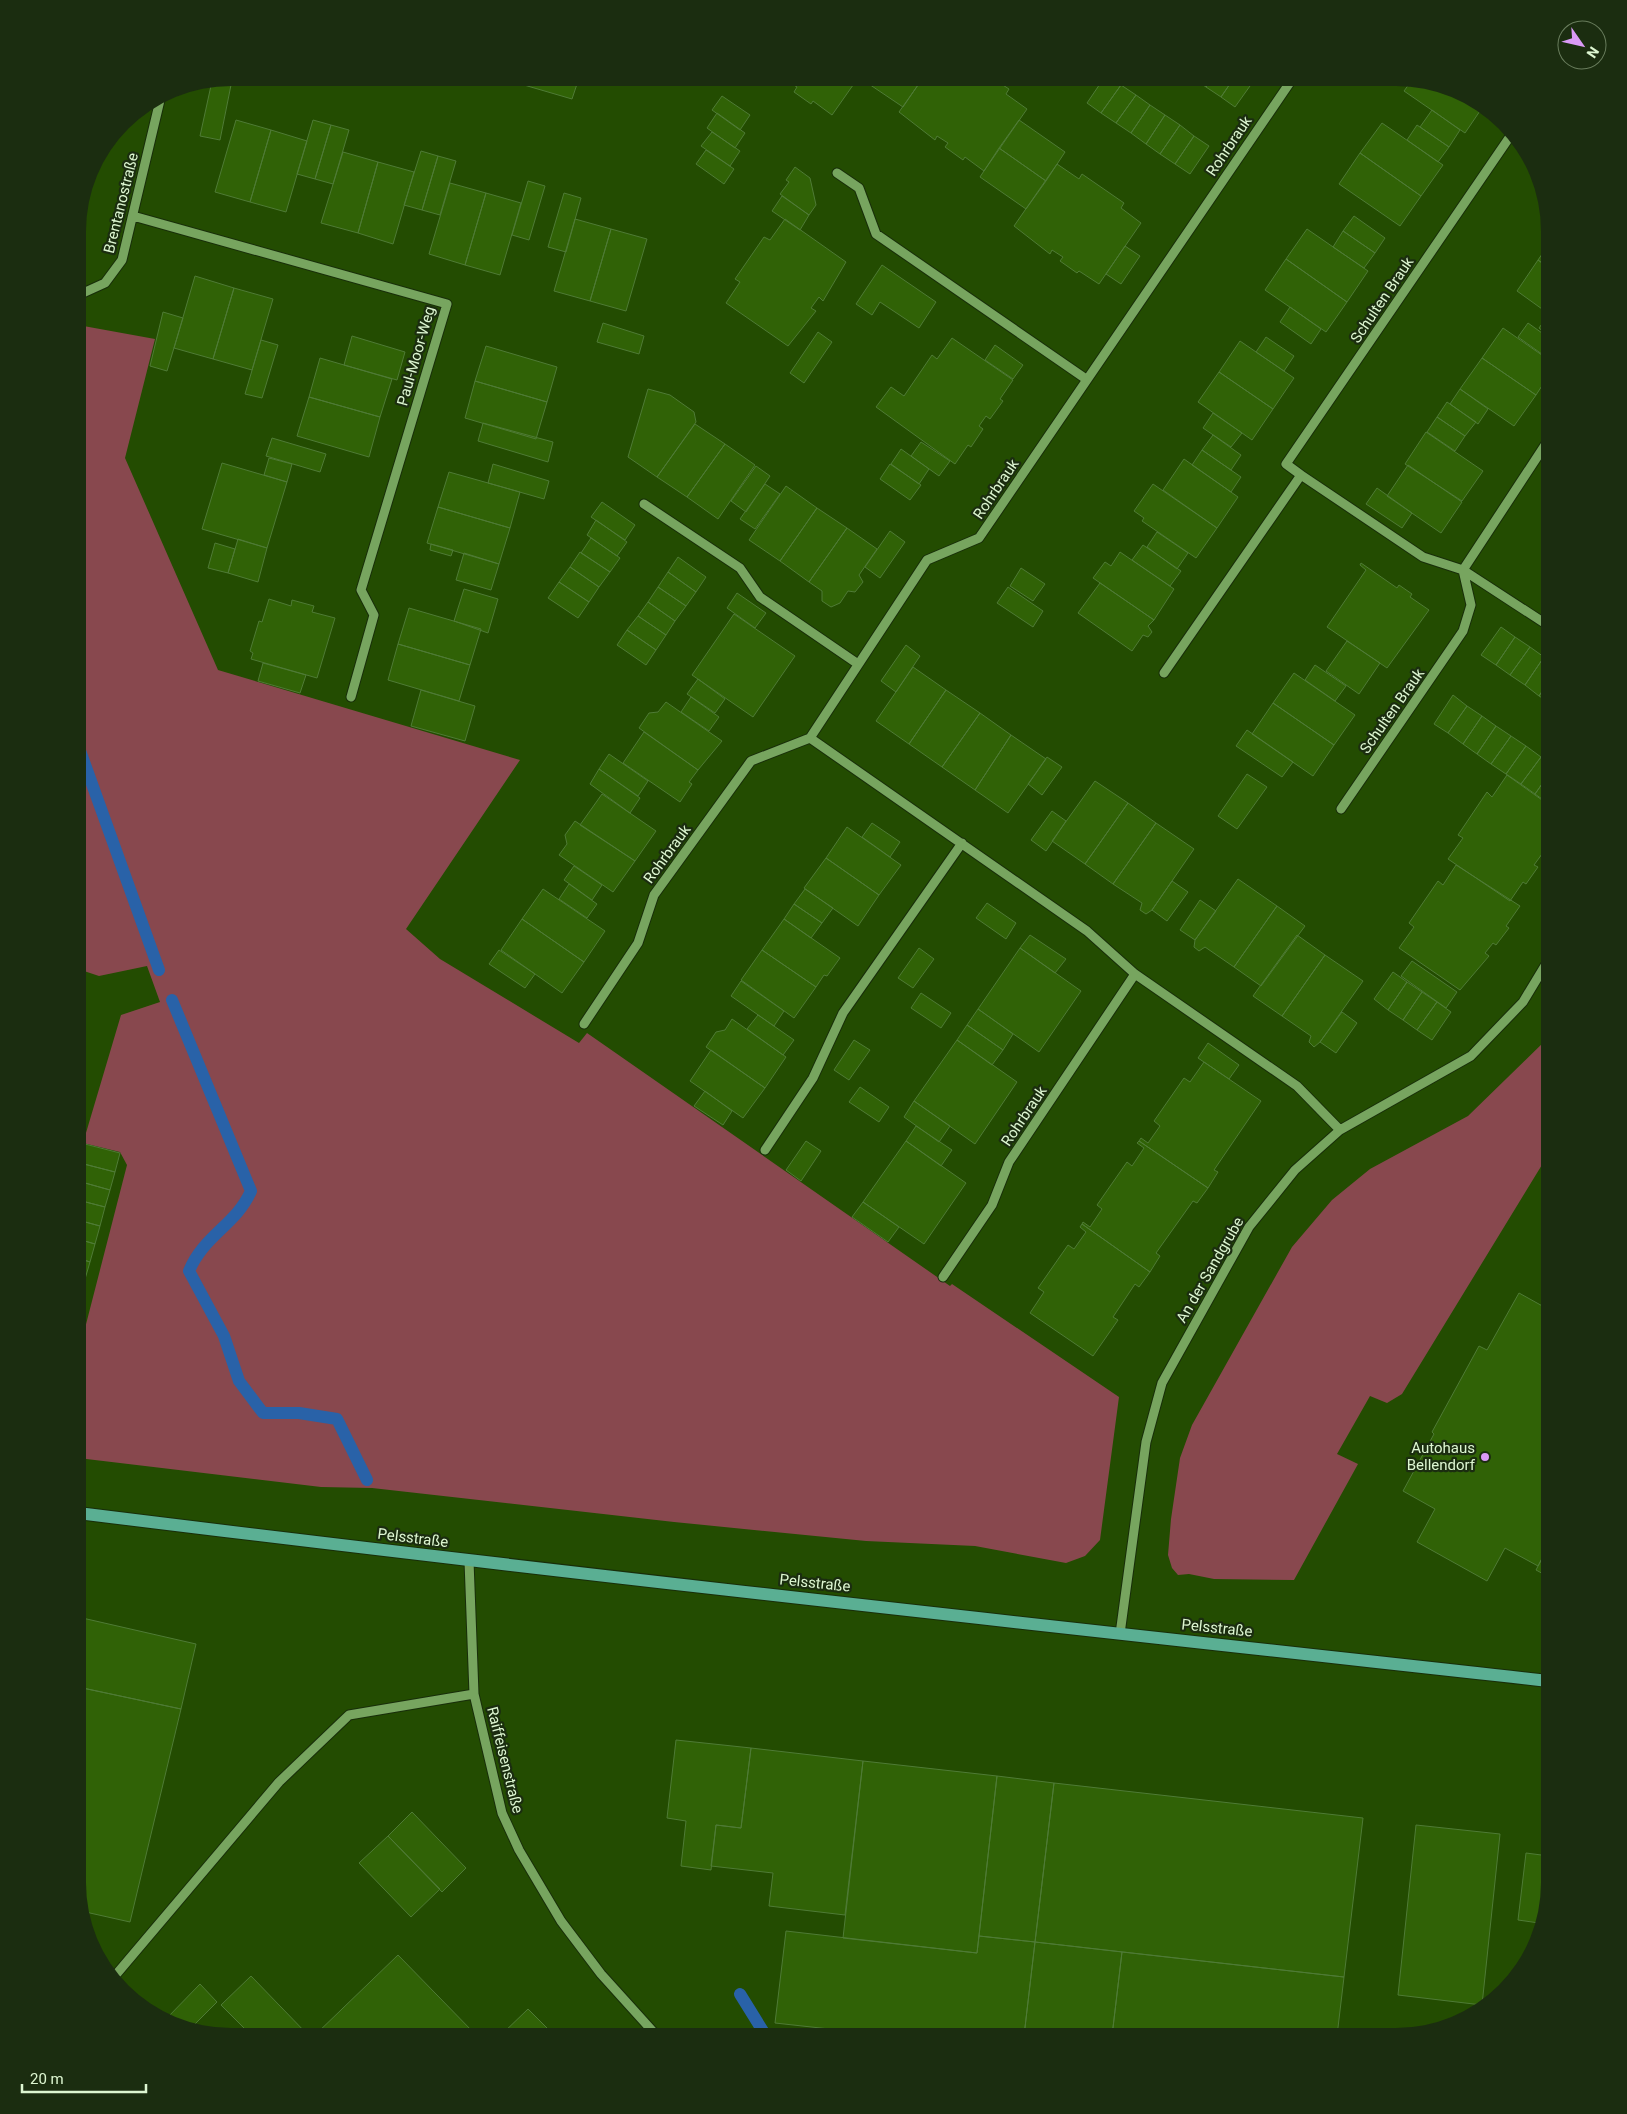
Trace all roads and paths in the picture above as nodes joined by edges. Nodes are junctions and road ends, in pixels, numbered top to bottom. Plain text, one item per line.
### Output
1 (1287, 87) edge
2 (160, 106) edge
3 (1508, 140) edge
4 (837, 172) dead end
5 (134, 216) junction
6 (87, 291) edge
7 (1086, 379) junction
8 (1541, 453) edge
9 (1301, 475) junction
10 (644, 504) dead end
11 (1463, 570) junction
12 (1541, 620) edge
13 (858, 664) junction
14 (1164, 673) dead end
15 (351, 697) dead end
16 (810, 738) junction
17 (1341, 808) dead end
18 (962, 843) junction
19 (1541, 973) edge
20 (1136, 974) junction
21 (584, 1024) dead end
22 (1340, 1130) junction
23 (765, 1150) dead end
24 (943, 1277) dead end
25 (86, 1513) edge
26 (469, 1561) junction
27 (1120, 1634) junction
28 (1541, 1680) edge
29 (474, 1694) junction
30 (118, 1973) edge
31 (650, 2028) edge

1 - 7 street, Rohrbrauk
2 - 5 street, Brentanostraße
3 - 9 street, Schulten Brauk
4 - 7 street
5 - 6 street, Brentanostraße
5 - 15 street, Paul-Moor-Weg
7 - 13 street, Rohrbrauk
8 - 11 street
9 - 11 street, Schulten Brauk
9 - 14 street
10 - 13 street
11 - 12 street, Schulten Brauk
11 - 17 street, Schulten Brauk
13 - 16 street, Rohrbrauk
16 - 18 street
16 - 21 street, Rohrbrauk
18 - 20 street
18 - 23 street
19 - 22 street, An der Sandgrube
20 - 22 street
20 - 24 street, Rohrbrauk
22 - 27 street, An der Sandgrube
25 - 26 main road, Pelsstraße
26 - 27 main road, Pelsstraße
26 - 29 street, Raiffeisenstraße
27 - 28 main road, Pelsstraße
29 - 30 street
29 - 31 street, Raiffeisenstraße

